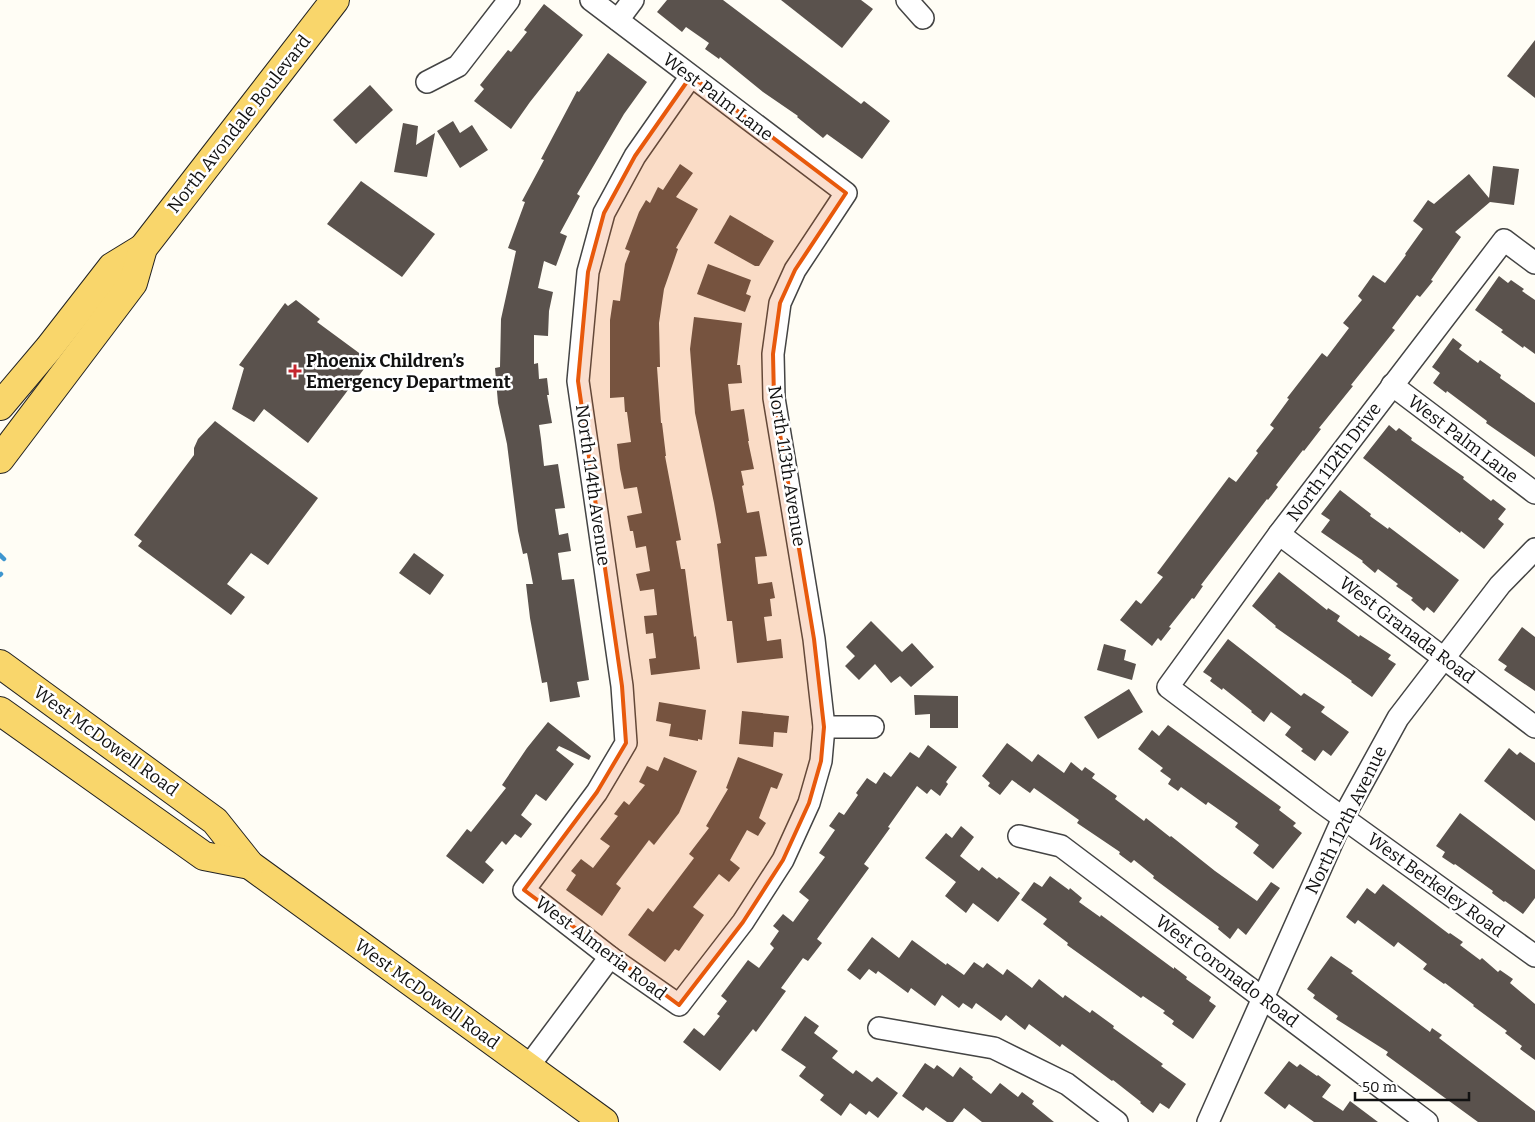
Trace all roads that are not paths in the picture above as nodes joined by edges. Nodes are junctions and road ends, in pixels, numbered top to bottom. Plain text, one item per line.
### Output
1 (335, 0) edge
2 (509, 0) edge
3 (591, 0) edge
4 (633, 0) edge
5 (907, 0) edge
6 (923, 18) dead end
7 (618, 20) junction
8 (691, 76) junction
9 (427, 82) dead end
10 (846, 193) joint
11 (143, 248) junction
12 (1535, 263) edge
13 (1392, 385) junction
14 (0, 406) edge
15 (0, 459) edge
16 (1535, 493) edge
17 (1279, 534) junction
18 (1535, 549) edge
19 (1443, 658) junction
20 (0, 664) edge
21 (1168, 687) joint
22 (0, 711) edge
23 (824, 727) junction
24 (873, 727) dead end
25 (1535, 727) edge
26 (1343, 818) junction
27 (1019, 836) dead end
28 (250, 864) junction
29 (524, 890) joint
30 (1535, 956) edge
31 (610, 957) junction
32 (1263, 999) junction
33 (678, 1005) joint
34 (879, 1028) dead end
35 (528, 1067) junction
36 (604, 1122) edge
37 (1117, 1122) edge
38 (1208, 1122) edge
39 (1428, 1122) edge

1 - 11 main road, North Avondale Boulevard
2 - 9 street
3 - 7 street, West Palm Lane
4 - 7 street
5 - 6 street
7 - 8 street, West Palm Lane
8 - 10 street, West Palm Lane
8 - 29 street, North 114th Avenue
10 - 23 street, North 113th Avenue
11 - 14 main road, North Avondale Boulevard
11 - 15 main road, North Avondale Boulevard
12 - 13 street, North 112th Drive
13 - 16 street, West Palm Lane
13 - 17 street, North 112th Drive
17 - 19 street, West Granada Road
17 - 21 street, North 112th Drive
18 - 19 street, North 112th Avenue
19 - 25 street, West Granada Road
19 - 26 street, North 112th Avenue
20 - 28 main road, West McDowell Road
21 - 26 street, West Berkeley Road
22 - 28 main road, West McDowell Road
23 - 24 street
23 - 33 street, North 113th Avenue
26 - 30 street, West Berkeley Road
26 - 32 street, North 112th Avenue
27 - 32 street, West Coronado Road
28 - 35 main road, West McDowell Road
29 - 31 street, West Almeria Road
31 - 33 street, West Almeria Road
31 - 35 street
32 - 38 street, North 112th Avenue
32 - 39 street, West Coronado Road
34 - 37 street
35 - 36 main road, West McDowell Road

